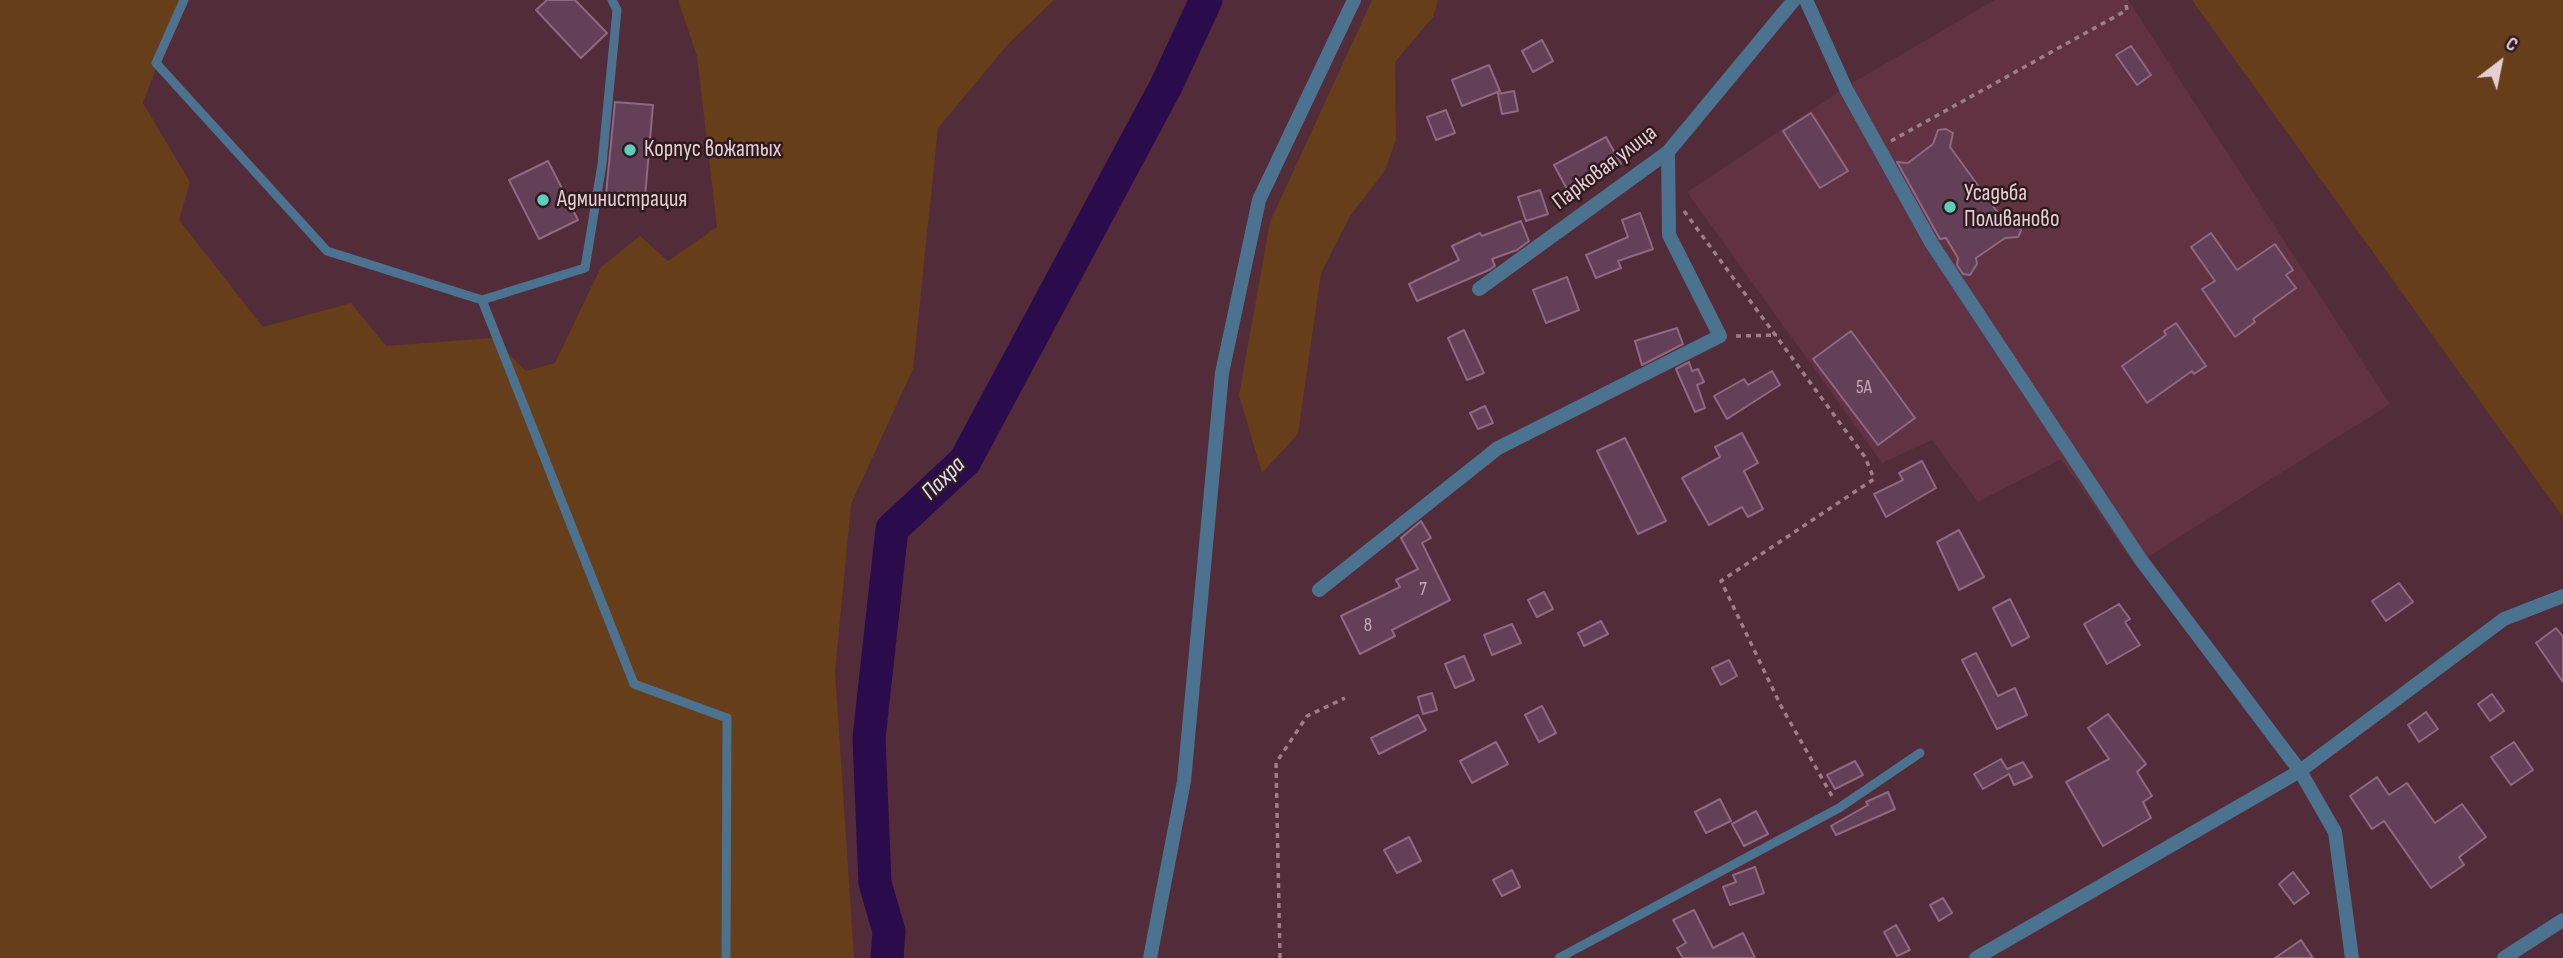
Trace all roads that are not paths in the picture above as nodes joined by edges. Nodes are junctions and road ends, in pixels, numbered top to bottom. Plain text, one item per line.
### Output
1 (184, 0) edge
2 (612, 0) edge
3 (1354, 0) edge
4 (1794, 0) edge
5 (1806, 0) edge
6 (1668, 152) junction
7 (1479, 289) dead end
8 (482, 300) junction
9 (1319, 590) dead end
10 (2563, 596) edge
11 (1920, 753) dead end
12 (2300, 771) junction
13 (2563, 920) edge
14 (726, 958) edge
15 (1150, 958) edge
16 (1559, 958) edge
17 (1976, 958) edge
18 (2352, 958) edge
19 (2504, 958) edge

1 - 8 lane
2 - 8 lane
3 - 15 street
4 - 6 street, Парковая улица
5 - 12 street
6 - 7 street, Парковая улица
6 - 9 street
8 - 14 lane
10 - 12 street
11 - 16 lane
12 - 17 street
12 - 18 street
13 - 19 street

